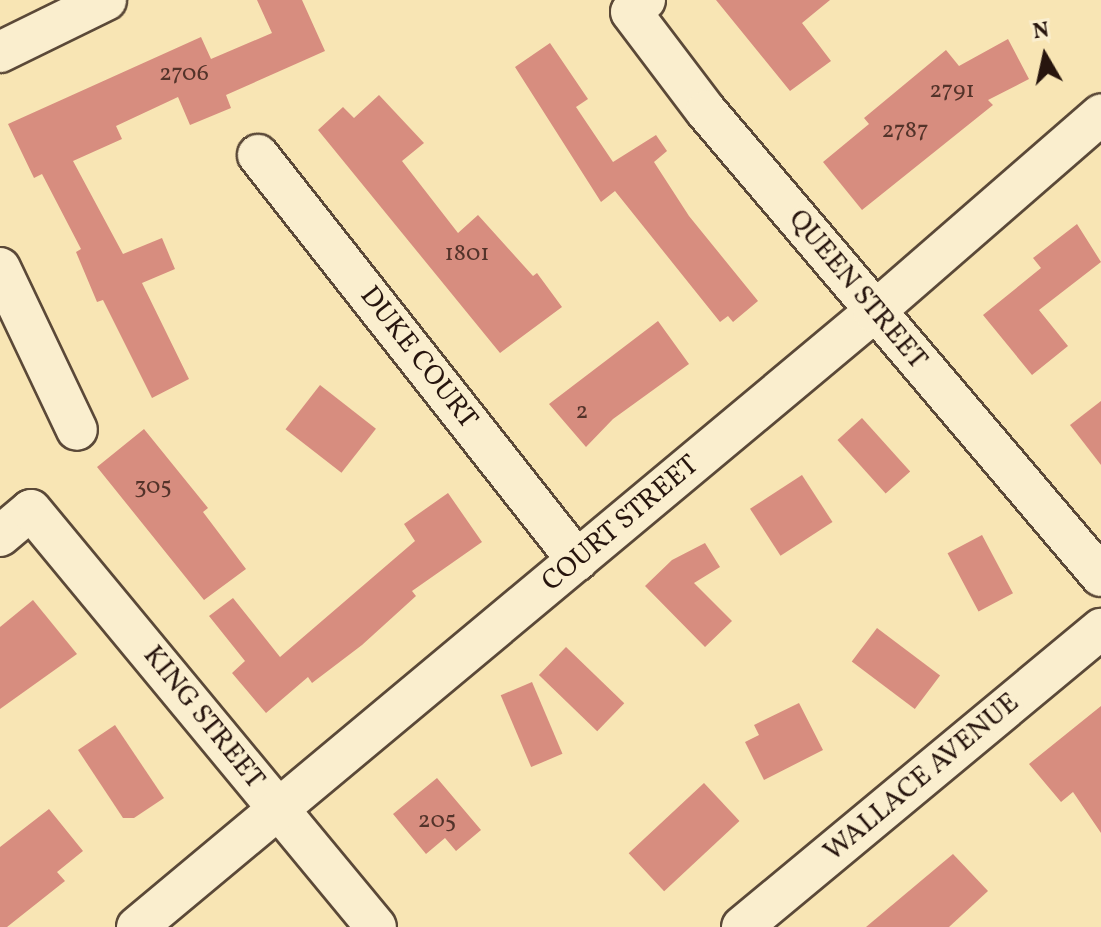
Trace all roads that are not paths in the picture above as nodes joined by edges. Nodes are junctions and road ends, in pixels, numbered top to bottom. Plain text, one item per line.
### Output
1 (106, 0) edge
2 (645, 0) edge
3 (0, 52) edge
4 (1101, 115) edge
5 (258, 155) dead end
6 (0, 268) edge
7 (874, 312) junction
8 (77, 430) dead end
9 (0, 536) edge
10 (577, 560) junction
11 (1101, 576) edge
12 (1101, 629) edge
13 (278, 809) junction
14 (137, 927) edge
15 (376, 927) edge
16 (742, 927) edge

1 - 3 street
2 - 7 street, QUEEN STREET
4 - 7 street, COURT STREET
5 - 10 street, DUKE COURT
6 - 8 street
7 - 10 street, COURT STREET
7 - 11 street, QUEEN STREET
9 - 13 street, KING STREET
10 - 13 street, COURT STREET
12 - 16 street, WALLACE AVENUE
13 - 14 street, COURT STREET
13 - 15 street, KING STREET

